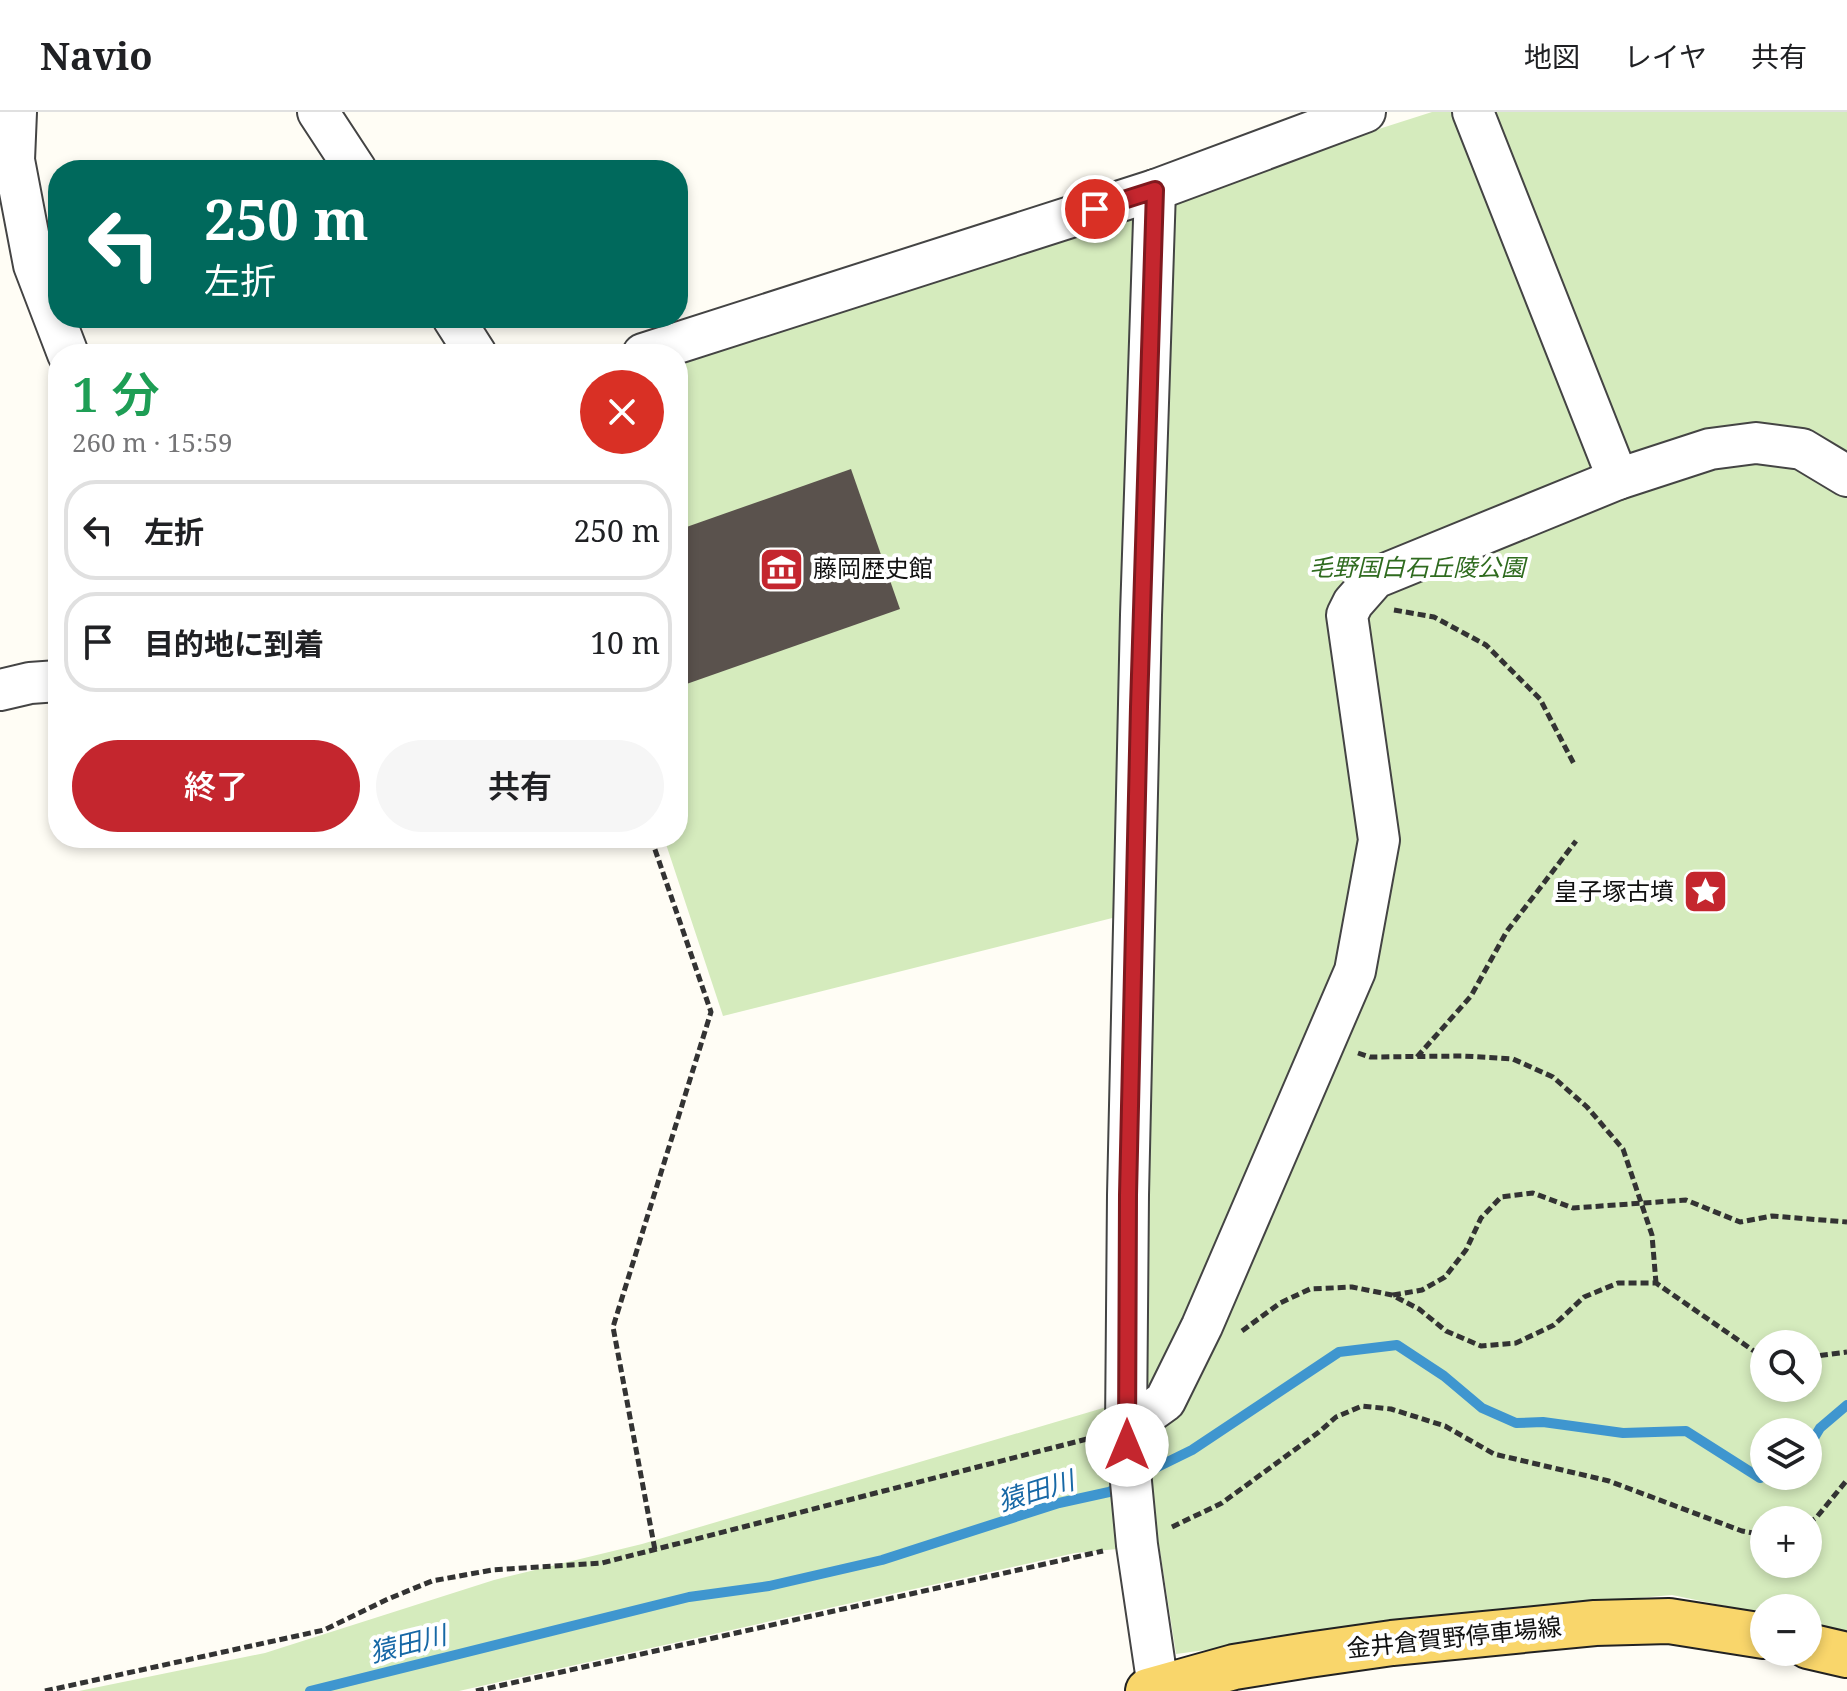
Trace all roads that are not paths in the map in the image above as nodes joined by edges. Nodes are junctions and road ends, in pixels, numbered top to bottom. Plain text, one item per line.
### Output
1 (16, 112) edge
2 (318, 112) edge
3 (1365, 112) edge
4 (1473, 112) edge
5 (349, 160) edge
6 (1155, 190) junction
7 (48, 302) edge
8 (674, 344) edge
9 (1847, 476) edge
10 (1618, 479) junction
11 (48, 682) edge
12 (0, 690) edge
13 (1126, 1437) junction
14 (1750, 1634) edge
15 (1822, 1649) edge
16 (1847, 1655) edge
17 (1153, 1689) edge

1 - 7 street
2 - 5 street
3 - 6 street
4 - 10 street
6 - 8 street
6 - 13 street
9 - 10 street
10 - 13 street
11 - 12 street
13 - 17 street
14 - 17 main road, 金井倉賀野停車場線
15 - 16 main road

